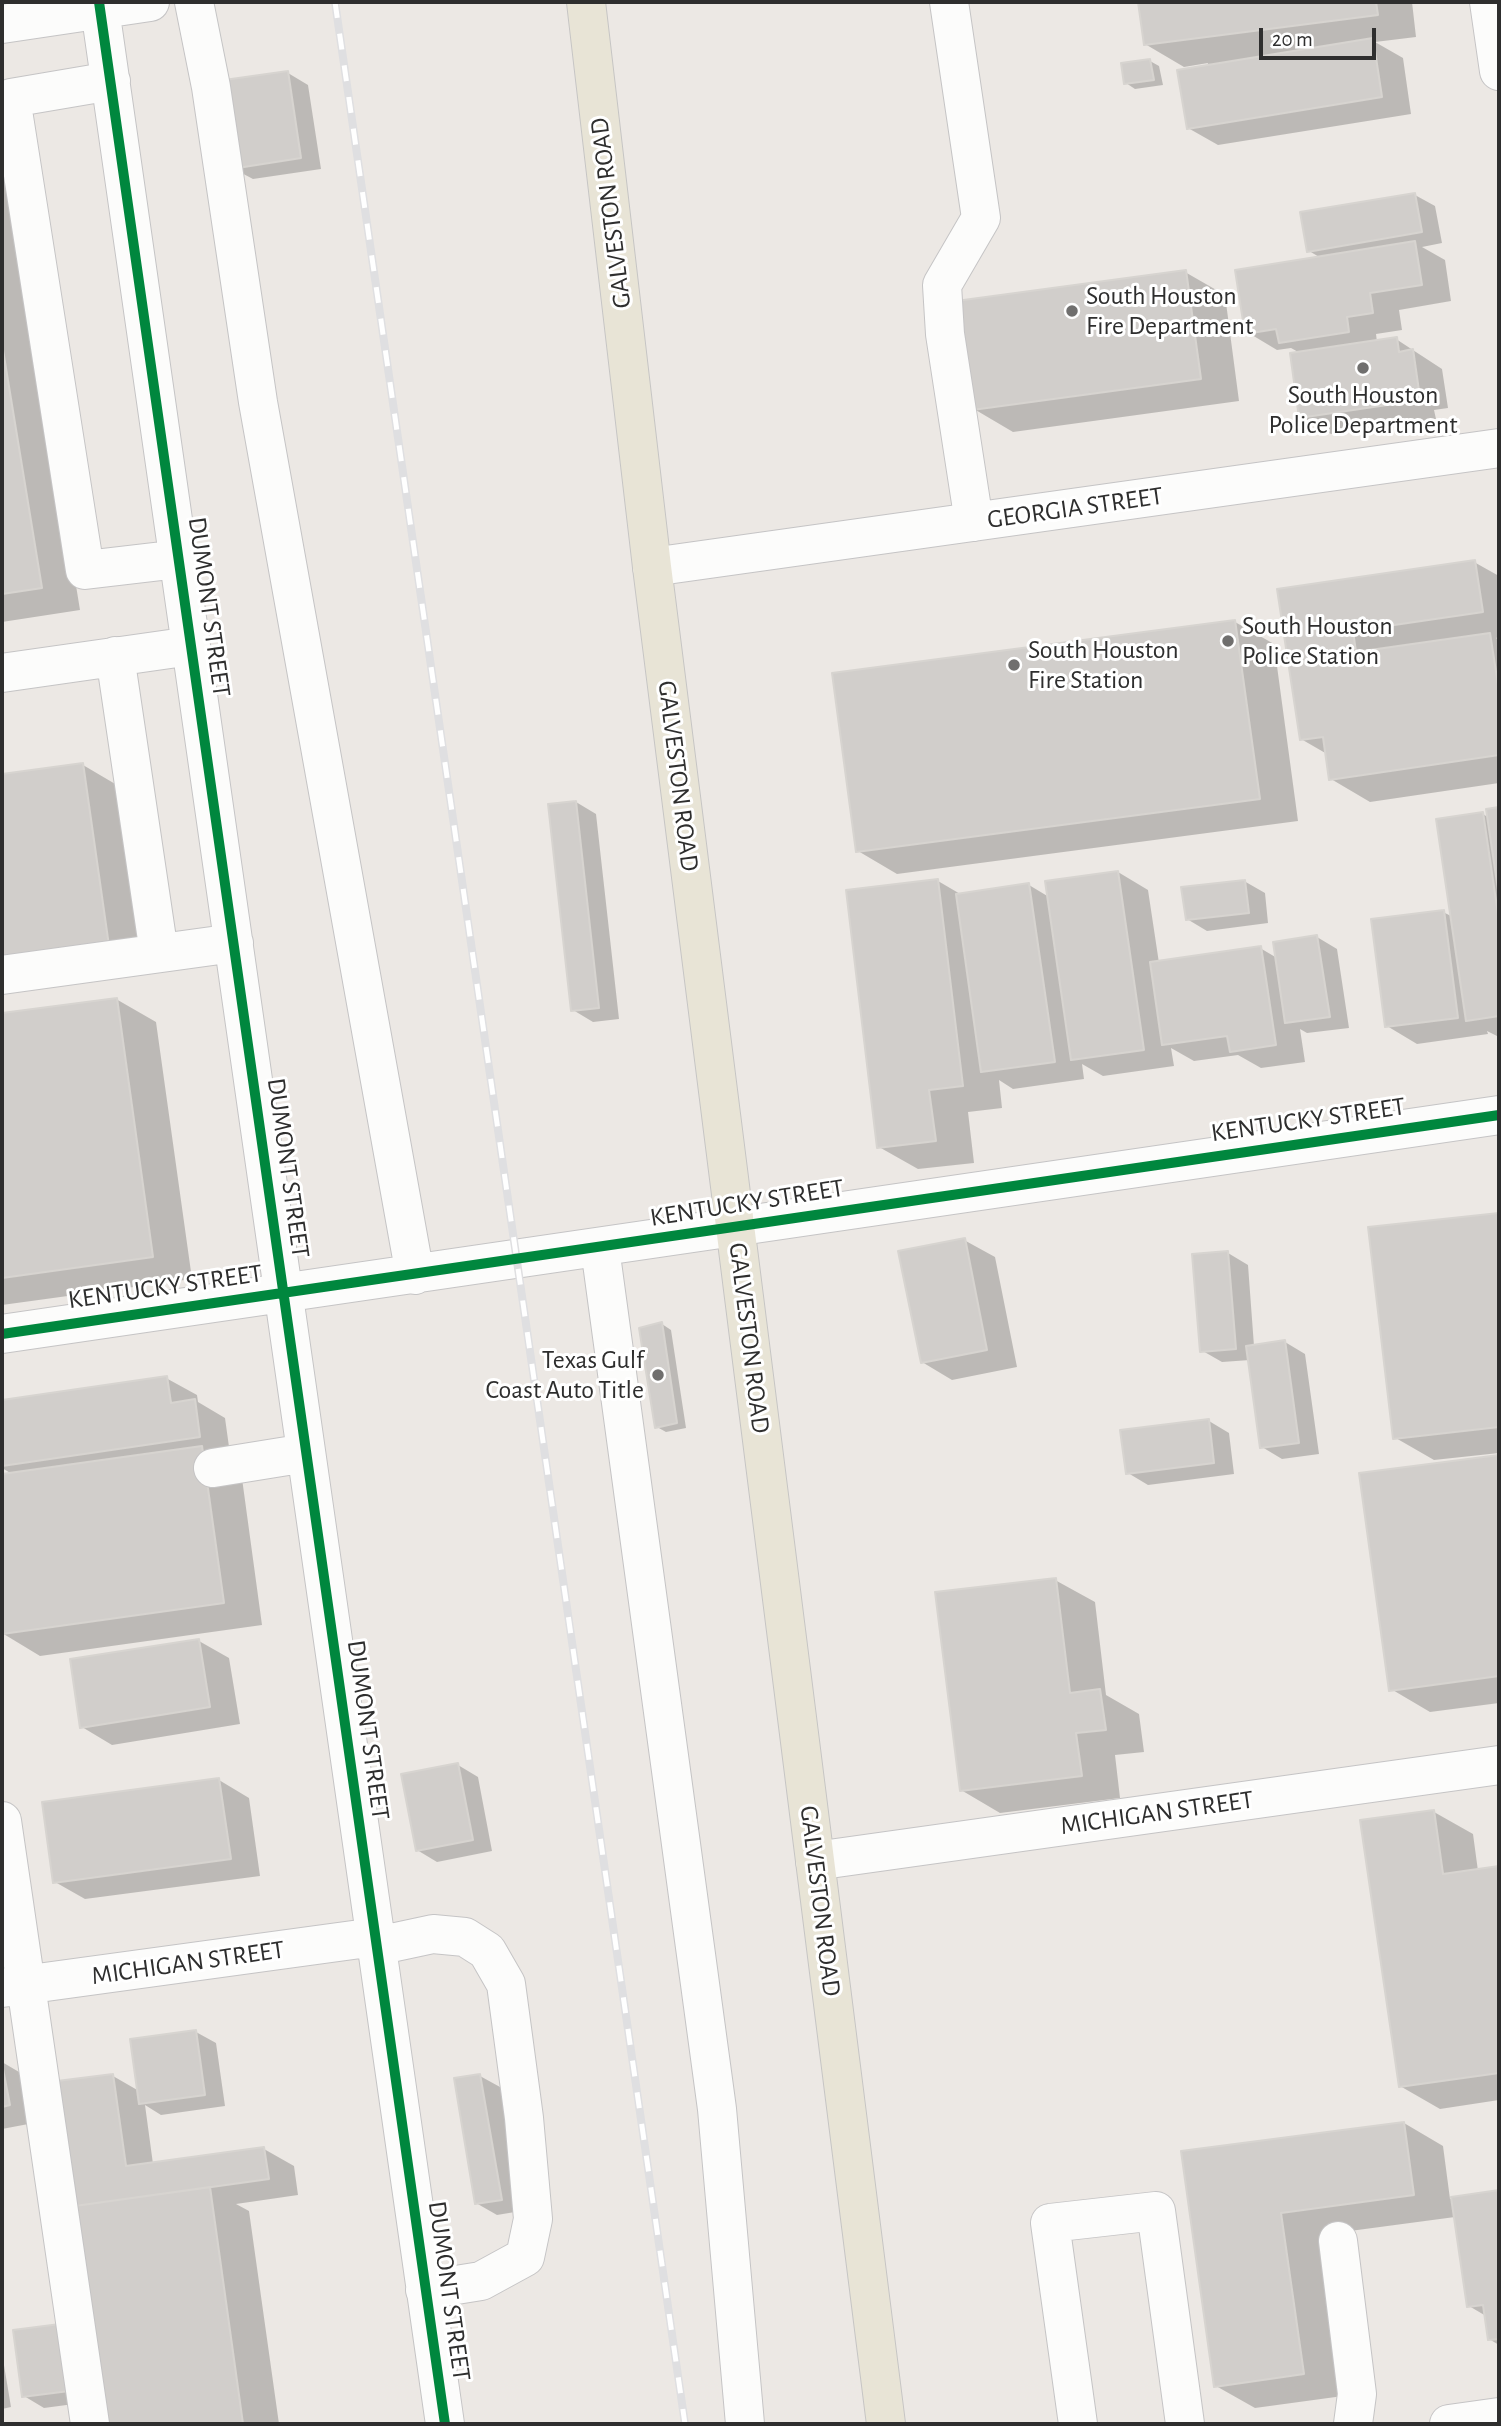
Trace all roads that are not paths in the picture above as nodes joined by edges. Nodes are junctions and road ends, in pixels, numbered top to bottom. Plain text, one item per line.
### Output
1 (150, 2) edge
2 (194, 2) edge
3 (586, 2) edge
4 (949, 2) edge
5 (1489, 2) edge
6 (100, 6) edge
7 (2, 24) edge
8 (1499, 71) edge
9 (111, 80) junction
10 (1499, 448) edge
11 (974, 522) junction
12 (179, 559) junction
13 (652, 568) junction
14 (191, 646) junction
15 (115, 656) junction
16 (2, 673) edge
17 (234, 943) junction
18 (159, 953) junction
19 (2, 975) edge
20 (1499, 1115) edge
21 (735, 1227) junction
22 (600, 1248) junction
23 (415, 1275) junction
24 (283, 1293) junction
25 (2, 1334) edge
26 (306, 1453) junction
27 (213, 1468) dead end
28 (1499, 1765) edge
29 (2, 1821) edge
30 (815, 1861) junction
31 (376, 1942) junction
32 (14, 1986) edge
33 (1338, 2241) dead end
34 (425, 2290) junction
35 (1499, 2417) edge
36 (90, 2424) edge
37 (445, 2424) edge
38 (745, 2424) edge
39 (886, 2424) edge
40 (1078, 2424) edge
41 (1185, 2424) edge
42 (1353, 2424) edge
43 (1448, 2424) edge

1 - 6 street
2 - 23 street
3 - 13 main road, GALVESTON ROAD
4 - 11 street
5 - 8 street
6 - 7 street
6 - 9 street, DUMONT STREET
9 - 12 street, DUMONT STREET
9 - 12 street
10 - 11 street, GEORGIA STREET
11 - 13 street, GEORGIA STREET
12 - 14 street, DUMONT STREET
13 - 21 main road, GALVESTON ROAD
14 - 15 street
14 - 17 street, DUMONT STREET
15 - 16 street
15 - 18 street
17 - 18 street
17 - 24 street, DUMONT STREET
18 - 19 street
20 - 21 street, KENTUCKY STREET
21 - 22 street, KENTUCKY STREET
21 - 30 main road, GALVESTON ROAD
22 - 23 street, KENTUCKY STREET
22 - 38 street
23 - 24 street, KENTUCKY STREET
24 - 25 street, KENTUCKY STREET
24 - 26 street, DUMONT STREET
26 - 27 street
26 - 31 street, DUMONT STREET
28 - 30 street, MICHIGAN STREET
29 - 32 street
30 - 39 main road, GALVESTON ROAD
31 - 32 street, MICHIGAN STREET
31 - 34 street, DUMONT STREET
31 - 34 street, MICHIGAN STREET
32 - 36 street
33 - 42 street
34 - 37 street, DUMONT STREET
35 - 43 street
40 - 41 street

